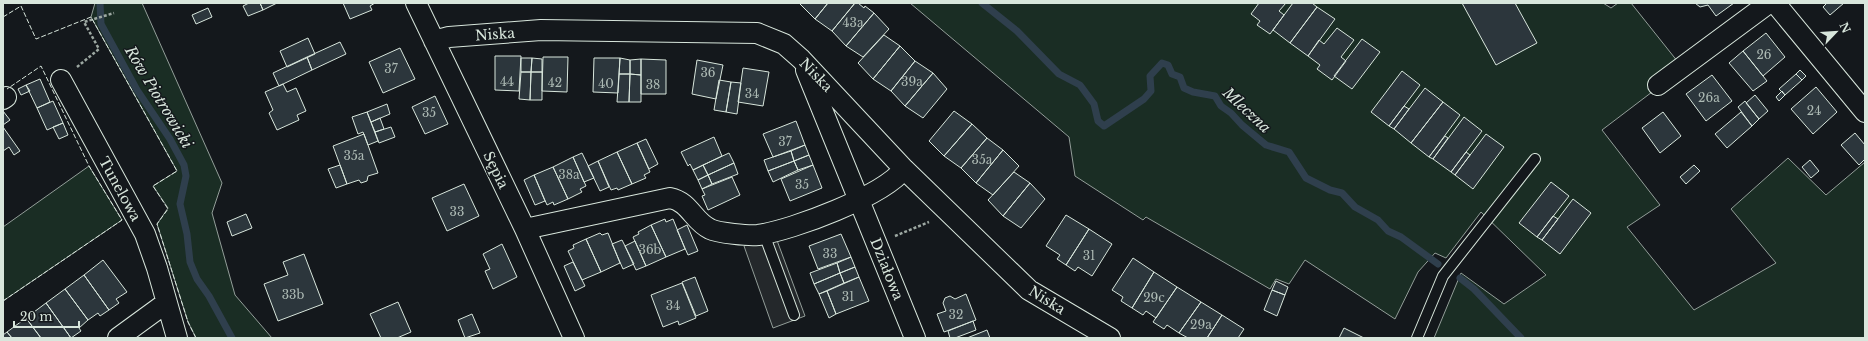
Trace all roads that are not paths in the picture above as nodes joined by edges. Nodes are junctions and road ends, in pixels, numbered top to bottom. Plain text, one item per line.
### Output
1 (416, 3) edge
2 (1769, 3) edge
3 (1775, 3) edge
4 (434, 42) junction
5 (801, 59) junction
6 (61, 80) road end
7 (1658, 85) dead end
8 (1865, 112) edge
9 (1535, 159) dead end
10 (904, 169) junction
11 (859, 200) junction
12 (525, 229) junction
13 (764, 234) junction
14 (166, 303) junction
15 (794, 315) dead end
16 (118, 338) edge
17 (177, 338) edge
18 (574, 338) edge
19 (915, 338) edge
20 (1110, 338) edge
21 (1417, 338) edge

1 - 4 street, Sępia
2 - 7 street
3 - 8 street
4 - 5 street, Niska
4 - 12 street, Sępia
5 - 10 street, Niska
5 - 11 street, Działowa
6 - 14 street, Tunelowa
9 - 21 lane
10 - 11 street
10 - 20 street, Niska
11 - 13 street
11 - 19 street, Działowa
12 - 13 street
12 - 18 street, Sępia
13 - 15 lane
14 - 16 street
14 - 17 street, Tunelowa

